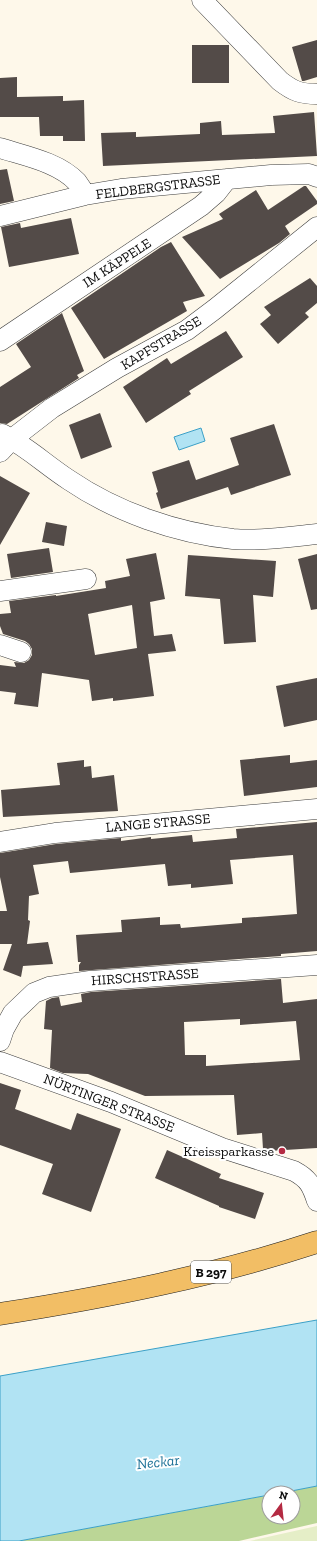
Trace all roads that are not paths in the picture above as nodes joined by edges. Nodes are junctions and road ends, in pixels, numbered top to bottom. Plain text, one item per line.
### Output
1 (202, 0) edge
2 (317, 94) edge
3 (0, 148) edge
4 (317, 176) edge
5 (227, 179) junction
6 (85, 196) junction
7 (0, 216) edge
8 (317, 227) edge
9 (0, 341) edge
10 (4, 441) edge
11 (317, 534) edge
12 (86, 579) dead end
13 (0, 591) edge
14 (0, 645) edge
15 (21, 652) dead end
16 (317, 809) edge
17 (0, 842) edge
18 (317, 965) edge
19 (0, 1041) edge
20 (0, 1062) edge
21 (316, 1192) edge
22 (317, 1242) edge
23 (0, 1314) edge

1 - 2 street
3 - 6 street
4 - 5 street, FELDBERGSTRASSE
5 - 6 street, FELDBERGSTRASSE
5 - 9 street, IM KÄPPELE
6 - 7 street, FELDBERGSTRASSE
8 - 10 street, KAPFSTRASSE
10 - 11 street
12 - 13 street
14 - 15 street
16 - 17 street, LANGE STRASSE
18 - 19 street, HIRSCHSTRASSE
20 - 21 street, NÜRTINGER STRASSE
22 - 23 main road, B 297

